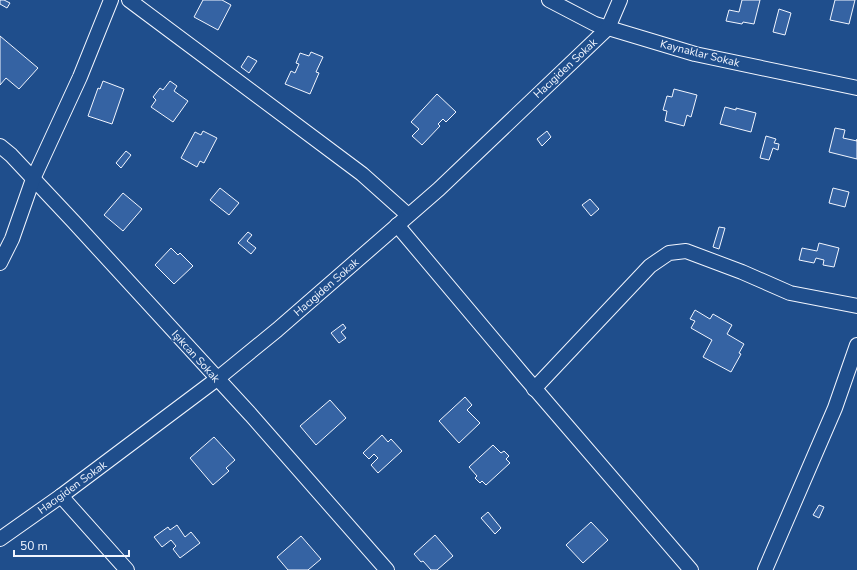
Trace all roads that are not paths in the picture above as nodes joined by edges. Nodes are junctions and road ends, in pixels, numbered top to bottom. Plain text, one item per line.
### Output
1 (111, 0) edge
2 (129, 0) edge
3 (548, 0) edge
4 (620, 0) edge
5 (608, 28) junction
6 (857, 88) edge
7 (0, 146) edge
8 (34, 179) junction
9 (408, 215) junction
10 (397, 225) junction
11 (0, 263) edge
12 (857, 306) edge
13 (857, 345) edge
14 (217, 379) junction
15 (534, 389) junction
16 (61, 496) junction
17 (0, 539) edge
18 (128, 570) edge
19 (387, 570) edge
20 (691, 570) edge
21 (766, 570) edge

1 - 8 street
2 - 9 street
3 - 5 street, Kaynaklar Sokak
4 - 5 street, Hacıgiden Sokak
5 - 6 street, Kaynaklar Sokak
5 - 9 street, Hacıgiden Sokak
7 - 8 street, Işıkcan Sokak
8 - 11 street
8 - 14 street, Işıkcan Sokak
9 - 10 street, Hacıgiden Sokak
10 - 14 street, Hacıgiden Sokak
10 - 15 street
12 - 15 street
13 - 21 street
14 - 16 street, Hacıgiden Sokak
14 - 19 street, Işıkcan Sokak
15 - 20 street
16 - 17 street, Hacıgiden Sokak
16 - 18 street

